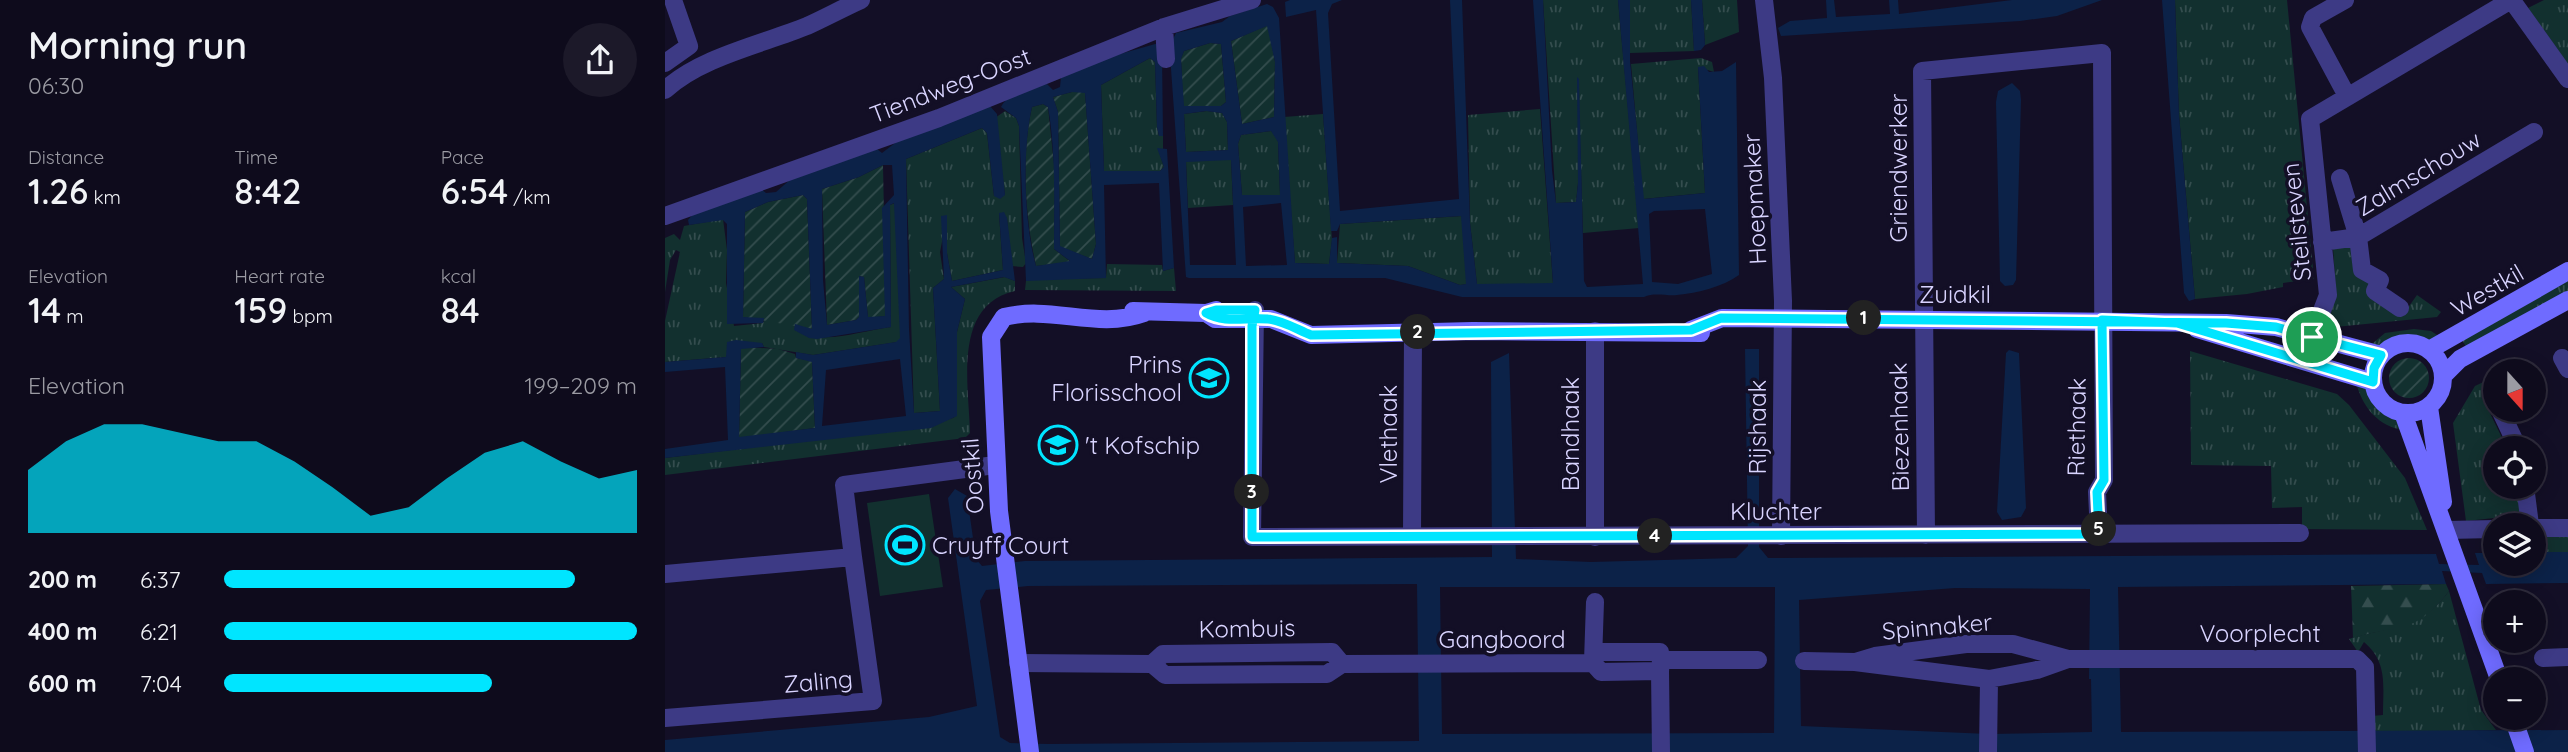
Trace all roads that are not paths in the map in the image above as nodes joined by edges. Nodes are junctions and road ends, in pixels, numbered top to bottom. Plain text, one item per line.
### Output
1 (673, 0) edge
2 (861, 0) edge
3 (1252, 0) edge
4 (1764, 0) edge
5 (2345, 0) edge
6 (2512, 1) edge
7 (1165, 33) junction
8 (2102, 52) joint
9 (1167, 59) dead end
10 (665, 63) edge
11 (2568, 79) edge
12 (665, 90) edge
13 (2347, 96) junction
14 (2534, 132) dead end
15 (2340, 178) dead end
16 (665, 216) edge
17 (2358, 237) junction
18 (2322, 242) junction
19 (2568, 271) edge
20 (2568, 300) edge
21 (2400, 308) dead end
22 (1254, 314) junction
23 (1784, 318) junction
24 (1923, 318) junction
25 (2102, 320) junction
26 (999, 322) joint
27 (2177, 323) junction
28 (1595, 331) junction
29 (1413, 332) junction
30 (2312, 337) junction
31 (2429, 350) junction
32 (2381, 355) junction
33 (2303, 360) junction
34 (2444, 375) junction
35 (2373, 382) junction
36 (2429, 407) junction
37 (2403, 413) junction
38 (995, 465) junction
39 (2546, 527) edge
40 (2568, 528) edge
41 (2483, 529) edge
42 (2447, 530) junction
43 (2300, 533) dead end
44 (2099, 534) junction
45 (1926, 535) junction
46 (1412, 536) junction
47 (1774, 536) junction
48 (1595, 537) junction
49 (853, 557) junction
50 (665, 574) edge
51 (1595, 602) dead end
52 (2543, 657) dead end
53 (2568, 657) edge
54 (1594, 658) junction
55 (2067, 659) junction
56 (1758, 660) dead end
57 (1804, 661) dead end
58 (1855, 662) junction
59 (1018, 663) junction
60 (1411, 663) joint
61 (1661, 666) junction
62 (2495, 667) edge
63 (1989, 679) junction
64 (665, 718) edge
65 (2517, 730) edge
66 (1030, 752) edge
67 (1661, 752) edge
68 (1988, 752) edge
69 (2367, 752) edge
70 (2525, 752) edge

1 - 10 street
2 - 12 street
3 - 7 street, Tiendweg-Oost
4 - 23 street, Hoepmaker
5 - 13 street
6 - 11 street
6 - 13 street, Steilsteven
7 - 9 street
7 - 16 street, Tiendweg-Oost
8 - 24 street, Griendwerker
8 - 25 street, Riethaak
13 - 18 street, Steilsteven
14 - 17 street, Zalmschouw
15 - 17 street
17 - 18 street, Zalmschouw
17 - 21 street
18 - 30 street, Steilsteven
19 - 31 street, Westkil
20 - 34 street, Westkil
22 - 26 street, Zuidkil
22 - 29 street, Zuidkil
22 - 46 street, Kluchter
23 - 24 street, Zuidkil
23 - 28 street, Zuidkil
23 - 47 street, Rijshaak
24 - 25 street, Zuidkil
24 - 45 street, Biezenhaak
25 - 27 street, Zuidkil
25 - 44 street, Riethaak
26 - 38 street, Oostkil
27 - 30 street, Zuidkil
27 - 33 street, Zuidkil
28 - 29 street, Zuidkil
28 - 48 street, Bandhaak
29 - 46 street, Vlethaak
30 - 32 street, Zuidkil
30 - 33 street, Steilsteven
31 - 32 street
31 - 34 street
32 - 35 street
33 - 35 street, Zuidkil
34 - 36 street
35 - 37 street
36 - 37 street
36 - 42 street
37 - 42 street
38 - 49 street, Zaling
38 - 59 street, Oostkil
39 - 40 street
41 - 42 street
42 - 62 street
43 - 44 street, Kluchter
44 - 45 street, Kluchter
45 - 47 street, Kluchter
46 - 48 street, Kluchter
47 - 48 street, Kluchter
49 - 50 street
49 - 64 street, Zaling
51 - 54 street, Gangboord
52 - 53 street
54 - 60 street, Gangboord
54 - 61 street, Gangboord
55 - 58 street, Spinnaker
55 - 63 street, Spinnaker
55 - 69 street, Voorplecht
56 - 61 street, Gangboord
57 - 58 street, Spinnaker
58 - 63 street, Spinnaker
59 - 60 street, Kombuis
59 - 66 street, Oostkil
61 - 67 street
63 - 68 street
65 - 70 street

